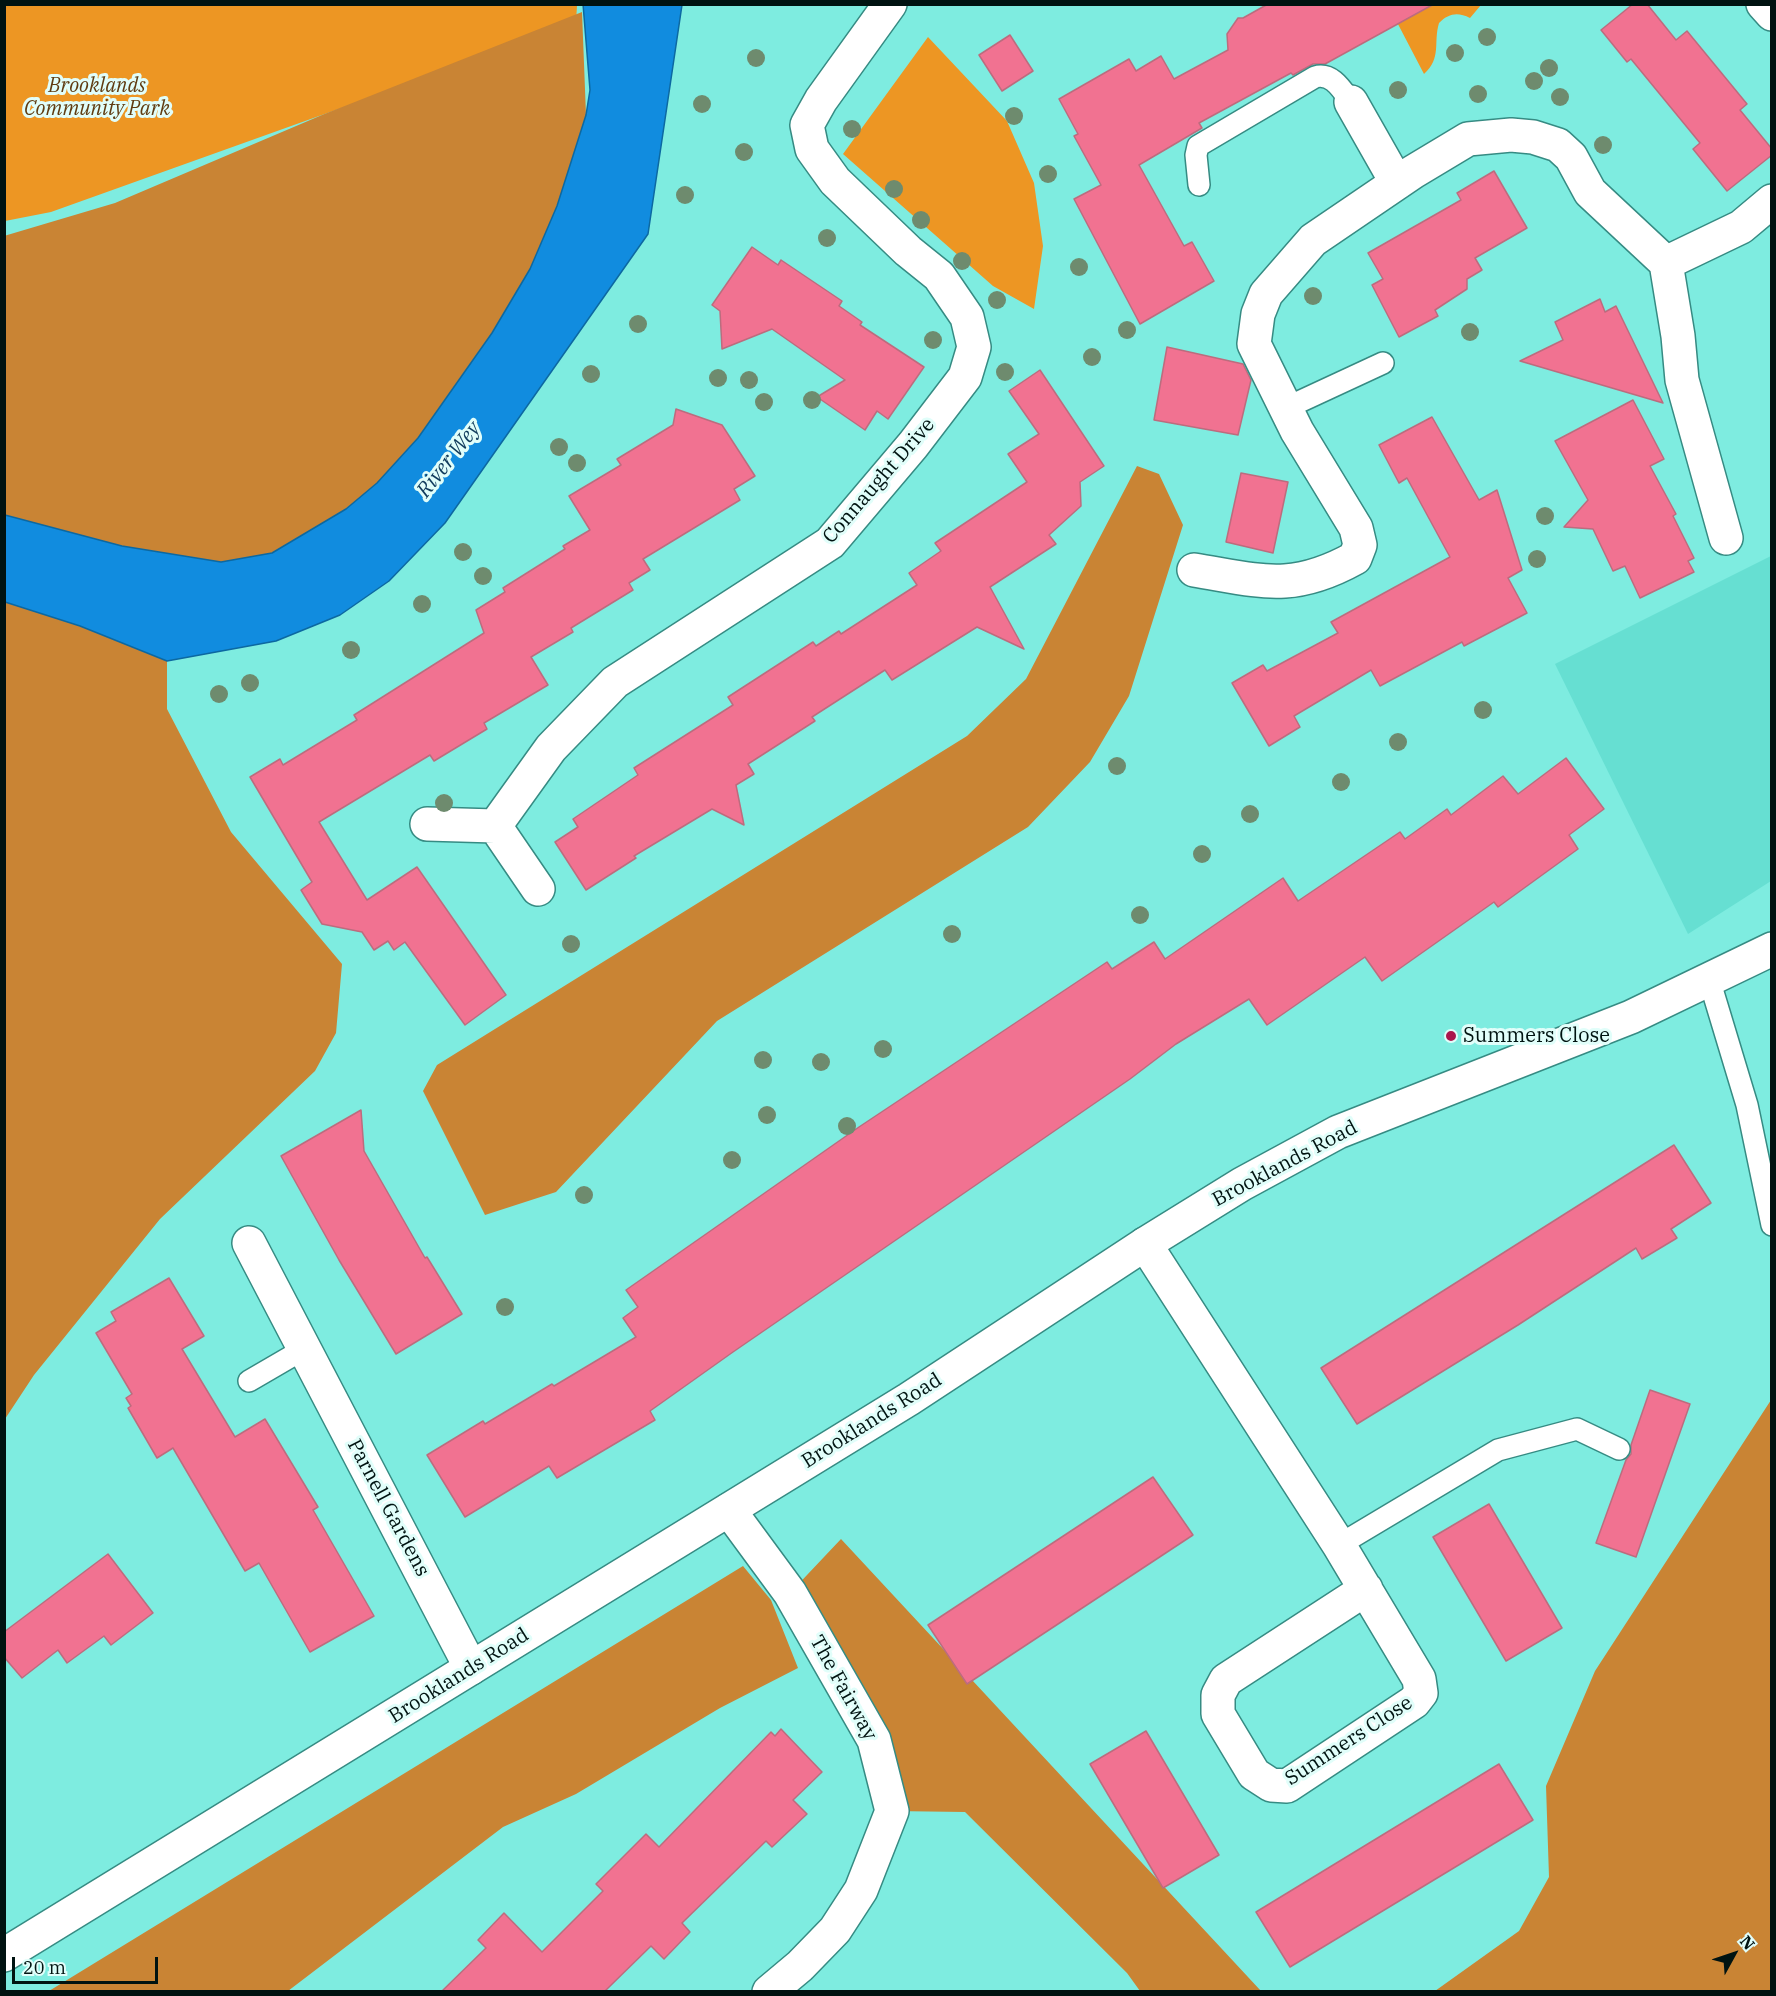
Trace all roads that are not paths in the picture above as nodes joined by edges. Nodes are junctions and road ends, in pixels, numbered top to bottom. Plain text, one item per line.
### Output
1 (890, 4) edge
2 (1763, 4) edge
3 (1772, 14) edge
4 (1351, 102) joint
5 (1397, 183) junction
6 (1199, 185) dead end
7 (1772, 201) edge
8 (1666, 263) junction
9 (1383, 363) dead end
10 (1286, 408) junction
11 (1726, 538) dead end
12 (1194, 570) dead end
13 (427, 824) dead end
14 (495, 826) junction
15 (538, 889) dead end
16 (1772, 949) edge
17 (1709, 979) junction
18 (1772, 1225) edge
19 (249, 1243) dead end
20 (1145, 1244) junction
21 (304, 1349) junction
22 (249, 1381) dead end
23 (1618, 1449) dead end
24 (729, 1510) junction
25 (1339, 1545) junction
26 (1366, 1589) junction
27 (471, 1668) junction
28 (4, 1955) edge
29 (769, 1992) edge

1 - 14 street, Connaught Drive
2 - 3 street
4 - 5 street
4 - 6 lane
5 - 8 street
5 - 10 street
7 - 8 street
8 - 11 street
9 - 10 lane
10 - 12 street
13 - 14 street
14 - 15 street
16 - 17 street, Brooklands Road
17 - 18 lane
17 - 20 street, Brooklands Road
19 - 21 street, Parnell Gardens
20 - 24 street, Brooklands Road
20 - 25 street, Summers Close
21 - 22 lane
21 - 27 street, Parnell Gardens
23 - 25 lane
24 - 27 street, Brooklands Road
24 - 29 street, The Fairway
25 - 26 street, Summers Close
26 - 26 street, Summers Close
27 - 28 street, Brooklands Road

